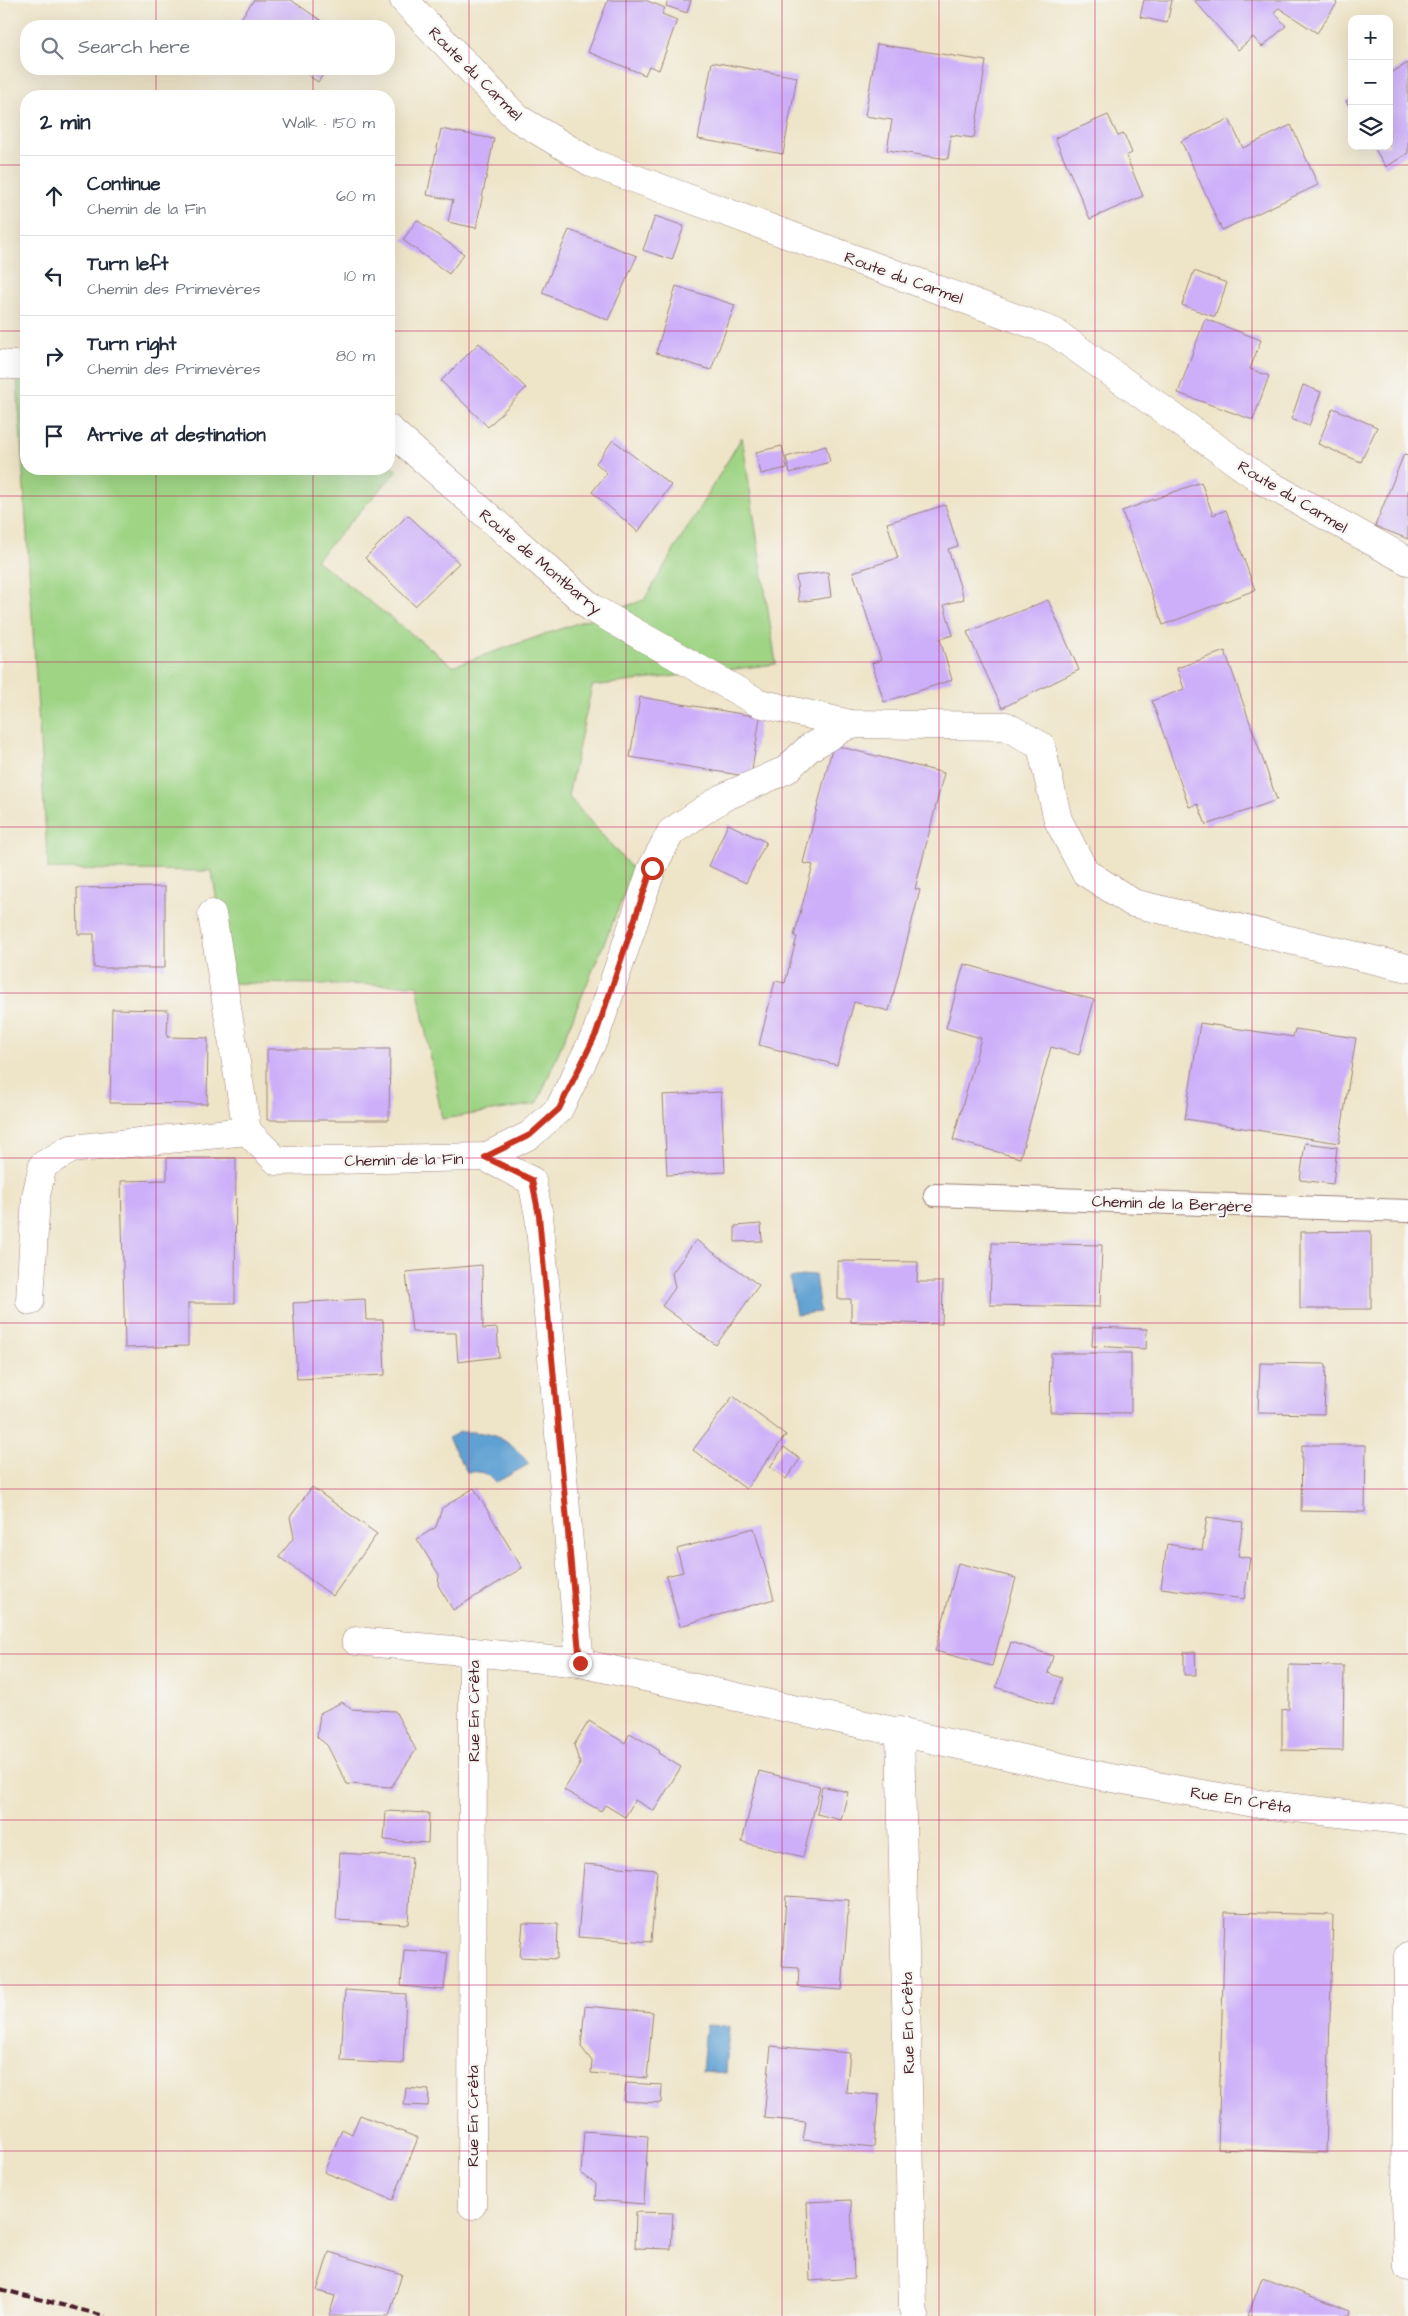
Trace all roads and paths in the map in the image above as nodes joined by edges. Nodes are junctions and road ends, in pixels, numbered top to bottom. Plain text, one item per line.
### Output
1 (404, 0) edge
2 (0, 364) edge
3 (20, 366) edge
4 (395, 434) edge
5 (1408, 561) edge
6 (850, 724) junction
7 (212, 914) dead end
8 (1408, 968) edge
9 (247, 1132) junction
10 (485, 1157) junction
11 (935, 1195) dead end
12 (1408, 1211) edge
13 (30, 1301) dead end
14 (356, 1641) dead end
15 (473, 1652) junction
16 (580, 1663) junction
17 (900, 1731) junction
18 (1408, 1822) edge
19 (1408, 1956) edge
20 (472, 2205) dead end
21 (1408, 2267) edge
22 (914, 2316) edge

1 - 5 street, Route du Carmel
2 - 3 street
4 - 6 street, Route de Montbarry
6 - 8 street, Route de Montbarry
6 - 10 street, Chemin de la Fin
7 - 9 street
9 - 10 street, Chemin de la Fin
9 - 13 street
10 - 16 street
11 - 12 lane, Chemin de la Bergère
14 - 15 street, Rue En Crêta
15 - 16 street, Rue En Crêta
15 - 20 street, Rue En Crêta
16 - 17 street, Rue En Crêta
17 - 18 street, Rue En Crêta
17 - 22 street, Rue En Crêta
19 - 21 street

